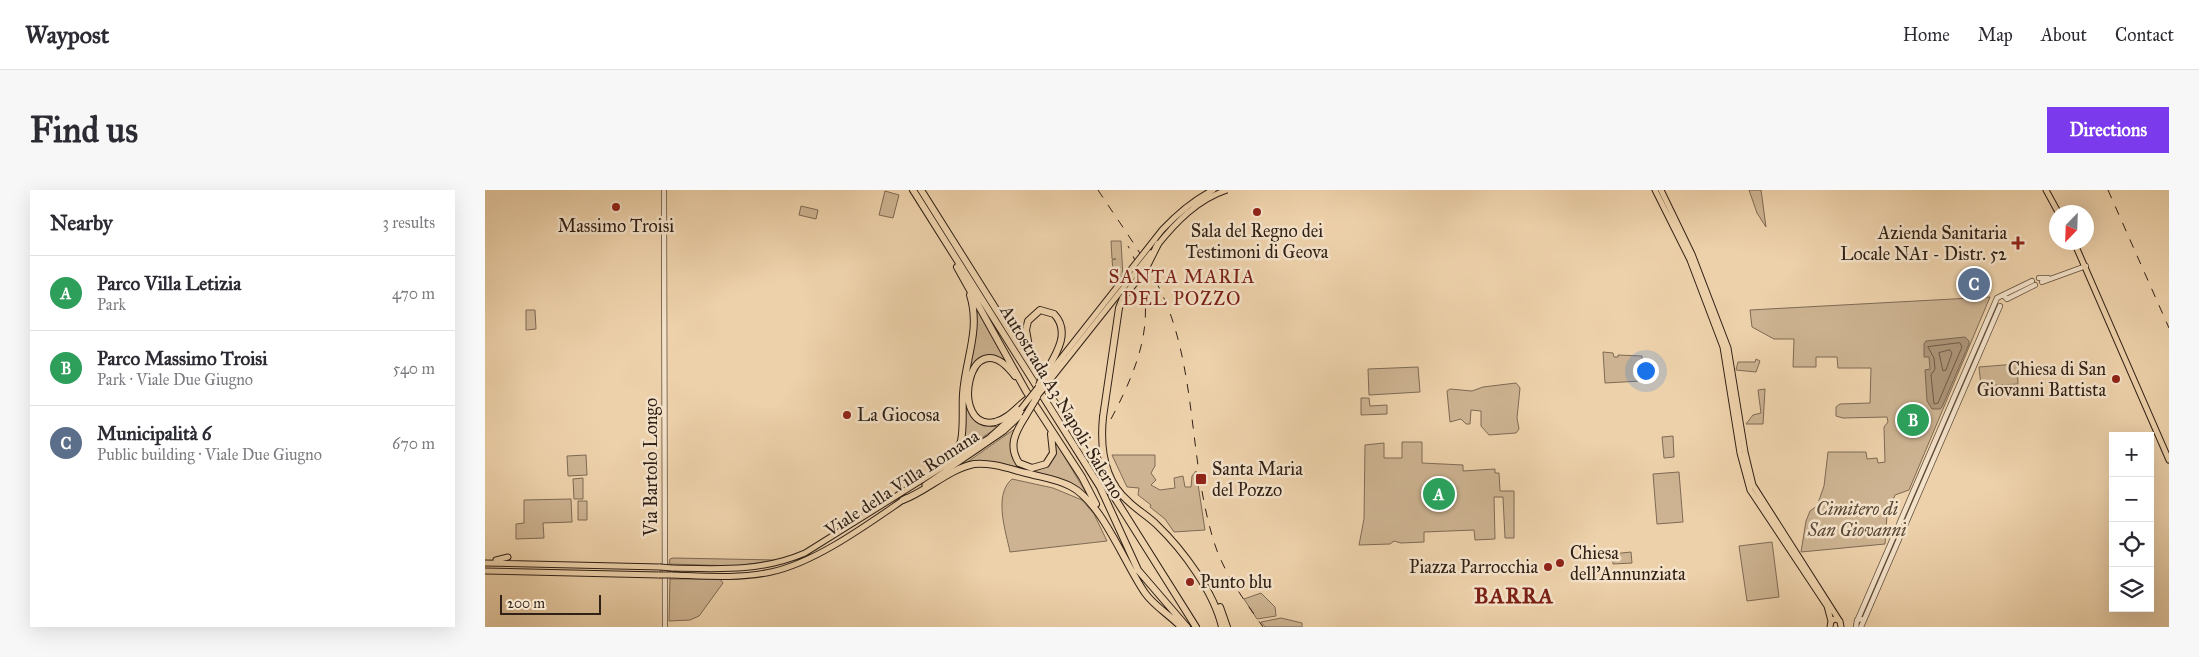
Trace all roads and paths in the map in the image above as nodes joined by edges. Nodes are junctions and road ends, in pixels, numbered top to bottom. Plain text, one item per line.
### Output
1 (663, 190) edge
2 (1213, 190) edge
3 (1227, 190) edge
4 (1655, 190) edge
5 (1661, 190) edge
6 (2046, 190) edge
7 (919, 193) edge
8 (2054, 205) edge
9 (942, 236) junction
10 (1158, 244) junction
11 (2078, 250) edge
12 (1692, 260) junction
13 (2086, 266) junction
14 (964, 279) junction
15 (2040, 280) dead end
16 (2003, 295) junction
17 (2007, 299) junction
18 (1996, 300) junction
19 (2000, 306) junction
20 (1725, 348) junction
21 (1042, 385) junction
22 (1026, 391) junction
23 (1037, 397) joint
24 (1029, 398) joint
25 (1022, 411) junction
26 (1046, 421) junction
27 (1072, 430) junction
28 (2169, 460) edge
29 (947, 464) junction
30 (1122, 496) junction
31 (903, 500) junction
32 (1108, 530) junction
33 (508, 557) dead end
34 (485, 563) edge
35 (485, 570) edge
36 (1839, 620) junction
37 (1830, 624) edge
38 (1859, 624) edge
39 (1224, 625) edge
40 (665, 627) edge
41 (1181, 627) edge
42 (1187, 627) edge
43 (1196, 627) edge
44 (1841, 627) edge

1 - 40 street, Via Bartolo Longo
2 - 21 main road, bridge
3 - 10 main road, bridge
4 - 12 main road
5 - 12 main road
6 - 8 main road
7 - 9 highway, Autostrada A3 Napoli-Salerno
7 - 21 highway, Autostrada A3 Napoli-Salerno
9 - 14 highway
9 - 42 highway, Autostrada A3 Napoli-Salerno
10 - 23 main road, bridge
10 - 30 highway, bridge
11 - 13 main road
12 - 20 main road
13 - 15 street
13 - 28 main road
14 - 22 highway
14 - 29 highway
16 - 17 street
16 - 17 street
16 - 18 street
17 - 19 street
18 - 19 street
18 - 38 street
19 - 38 street
20 - 36 main road
20 - 37 main road
21 - 21 highway, bridge
21 - 24 main road, bridge
21 - 27 highway, Autostrada A3 Napoli-Salerno
22 - 25 highway
22 - 26 highway
23 - 25 highway, bridge
24 - 25 highway, bridge
25 - 26 highway
25 - 29 main road, Viale della Villa Romana
25 - 31 main road, Viale della Villa Romana
26 - 32 highway
27 - 30 highway
27 - 43 highway, Autostrada A3 Napoli-Salerno
29 - 34 main road, Viale della Villa Romana, bridge
30 - 39 highway
31 - 32 highway
31 - 35 main road, Viale della Villa Romana, bridge
32 - 41 highway
33 - 34 main road
36 - 37 main road
36 - 44 main road

